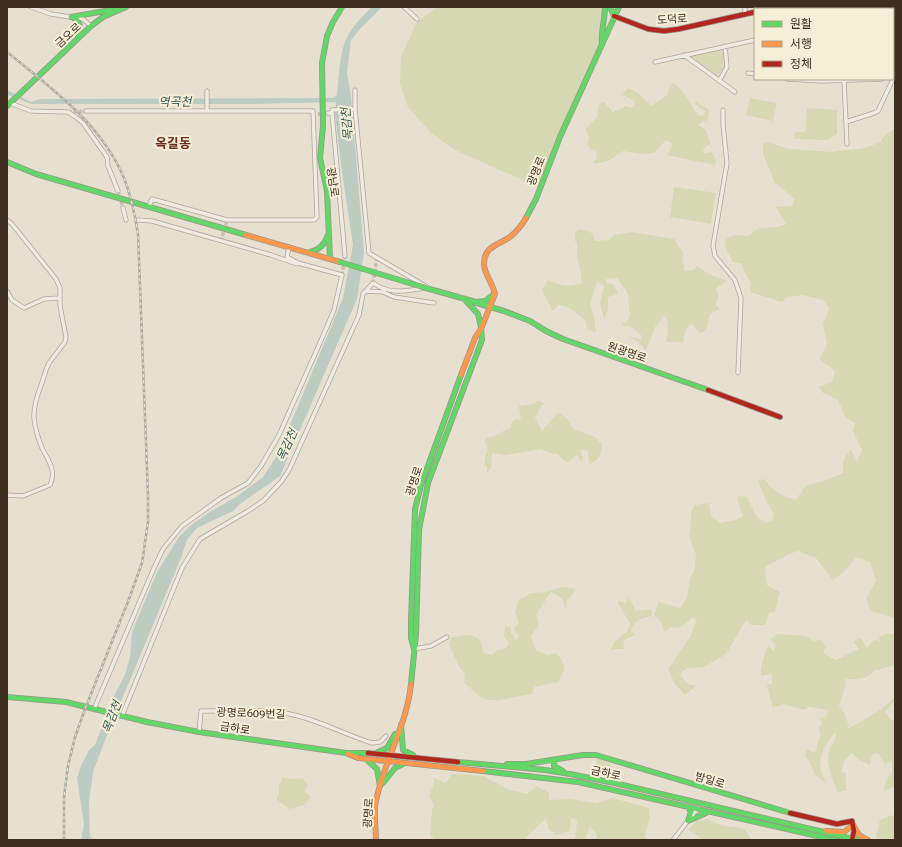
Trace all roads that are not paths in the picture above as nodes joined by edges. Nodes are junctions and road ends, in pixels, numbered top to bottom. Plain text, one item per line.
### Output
1 (31, 7) edge
2 (126, 7) edge
3 (342, 7) edge
4 (404, 7) edge
5 (605, 7) edge
6 (610, 7) edge
7 (619, 7) edge
8 (745, 7) edge
9 (754, 12) edge
10 (745, 14) junction
11 (614, 16) junction
12 (71, 17) junction
13 (416, 19) dead end
14 (91, 26) junction
15 (78, 38) junction
16 (754, 40) edge
17 (602, 44) junction
18 (725, 46) junction
19 (684, 55) junction
20 (655, 62) dead end
21 (748, 73) dead end
22 (754, 74) edge
23 (797, 80) edge
24 (822, 80) edge
25 (844, 80) edge
26 (893, 80) edge
27 (719, 81) junction
28 (355, 90) dead end
29 (207, 91) dead end
30 (735, 92) dead end
31 (10, 103) edge
32 (355, 109) junction
33 (724, 110) dead end
34 (207, 111) junction
35 (86, 112) tunnel mouth
36 (313, 114) junction
37 (318, 114) tunnel mouth
38 (846, 122) junction
39 (847, 144) dead end
40 (7, 162) edge
41 (118, 191) tunnel mouth
42 (149, 206) junction
43 (123, 208) tunnel mouth
44 (7, 220) edge
45 (126, 220) dead end
46 (138, 220) dead end
47 (329, 234) junction
48 (289, 247) junction
49 (308, 252) junction
50 (271, 255) junction
51 (345, 256) tunnel mouth
52 (287, 257) junction
53 (330, 259) junction
54 (304, 265) junction
55 (426, 288) junction
56 (432, 290) junction
57 (7, 291) edge
58 (365, 291) junction
59 (385, 291) junction
60 (495, 294) junction
61 (60, 298) junction
62 (468, 300) junction
63 (434, 302) dead end
64 (490, 307) junction
65 (481, 328) junction
66 (738, 373) dead end
67 (780, 417) dead end
68 (7, 495) edge
69 (447, 637) dead end
70 (414, 649) junction
71 (7, 697) edge
72 (94, 709) junction
73 (122, 716) junction
74 (401, 722) junction
75 (199, 732) junction
76 (386, 736) dead end
77 (346, 753) junction
78 (374, 753) junction
79 (390, 755) junction
80 (418, 758) junction
81 (365, 759) junction
82 (555, 760) junction
83 (388, 761) junction
84 (544, 762) junction
85 (410, 763) junction
86 (491, 765) junction
87 (526, 768) junction
88 (506, 774) junction
89 (570, 774) junction
90 (380, 787) junction
91 (700, 804) junction
92 (688, 807) junction
93 (697, 810) junction
94 (709, 812) junction
95 (688, 821) junction
96 (853, 825) junction
97 (821, 834) junction
98 (852, 839) edge
99 (376, 840) edge
100 (672, 840) edge
101 (827, 840) edge
102 (835, 840) edge
103 (858, 840) edge
104 (868, 840) edge

1 - 12 street
2 - 12 main road
2 - 14 main road, 금오로
3 - 47 main road, 광남로
4 - 13 street
5 - 17 main road
6 - 11 main road
7 - 11 main road, 광명로
8 - 10 street
9 - 10 main road, 도덕로
10 - 11 main road, 도덕로
11 - 17 main road, 광명로
12 - 14 street
12 - 15 main road
14 - 15 main road, 금오로
15 - 31 main road, 금오로
16 - 18 street
17 - 60 main road, 광명로
18 - 19 street
18 - 27 street
19 - 20 street
19 - 27 street
21 - 22 street
23 - 24 street
24 - 25 street
25 - 38 street
26 - 38 street
27 - 30 street
28 - 32 street
29 - 34 street
31 - 41 street
32 - 51 street
32 - 56 street
33 - 66 street
34 - 35 street
34 - 36 street
36 - 37 street
36 - 42 street
38 - 39 street
40 - 42 main road, 원광명로
42 - 48 main road, 원광명로
43 - 45 street
44 - 61 street
46 - 50 street
47 - 49 main road
47 - 53 main road, 광남로
48 - 49 main road, 원광명로
48 - 52 street
49 - 53 main road, 원광명로
50 - 52 street
50 - 54 street
52 - 54 street
53 - 55 main road, 원광명로, bridge
54 - 72 street
55 - 56 main road, 원광명로
55 - 59 street
56 - 62 main road, 원광명로
57 - 61 street
58 - 59 street
58 - 59 street
58 - 73 street
59 - 63 street
60 - 62 main road
60 - 64 main road, 광명로
61 - 68 street
62 - 64 main road, 원광명로
62 - 65 main road
64 - 65 main road, 광명로
64 - 67 main road, 원광명로
65 - 70 main road, 광명로
65 - 70 main road, 광명로
69 - 70 street
70 - 74 main road, 광명로
71 - 72 main road
72 - 73 main road, 금하로
73 - 75 main road, 금하로
74 - 78 main road
74 - 79 main road, 광명로
74 - 80 main road
75 - 76 street, 광명로609번길
75 - 77 main road, 금하로
77 - 78 main road, 금하로
77 - 81 main road, 금하로
78 - 79 main road, 금하로
79 - 80 main road, 금하로
79 - 83 main road, 광명로
80 - 86 main road, 금하로
81 - 83 main road, 금하로
81 - 90 main road
82 - 84 main road, 밤일로
82 - 89 main road
82 - 96 main road, 밤일로
83 - 85 main road, 금하로
83 - 90 main road, 광명로
84 - 86 main road
84 - 87 main road
85 - 88 main road, 금하로
85 - 90 main road
86 - 87 main road, 금하로
87 - 88 main road
87 - 89 main road, 금하로
88 - 92 main road, 금하로
89 - 91 main road, 금하로
90 - 99 main road, 광명로
91 - 93 street
91 - 97 main road, 금하로
92 - 93 main road, 금하로
92 - 95 main road
93 - 94 main road, 금하로
93 - 95 street
94 - 95 main road
94 - 97 main road, 금하로
95 - 100 street
96 - 97 main road
96 - 98 main road
96 - 104 main road
97 - 98 main road, 금하로
97 - 101 main road
97 - 102 main road, 금하로
98 - 103 main road, 금하로

